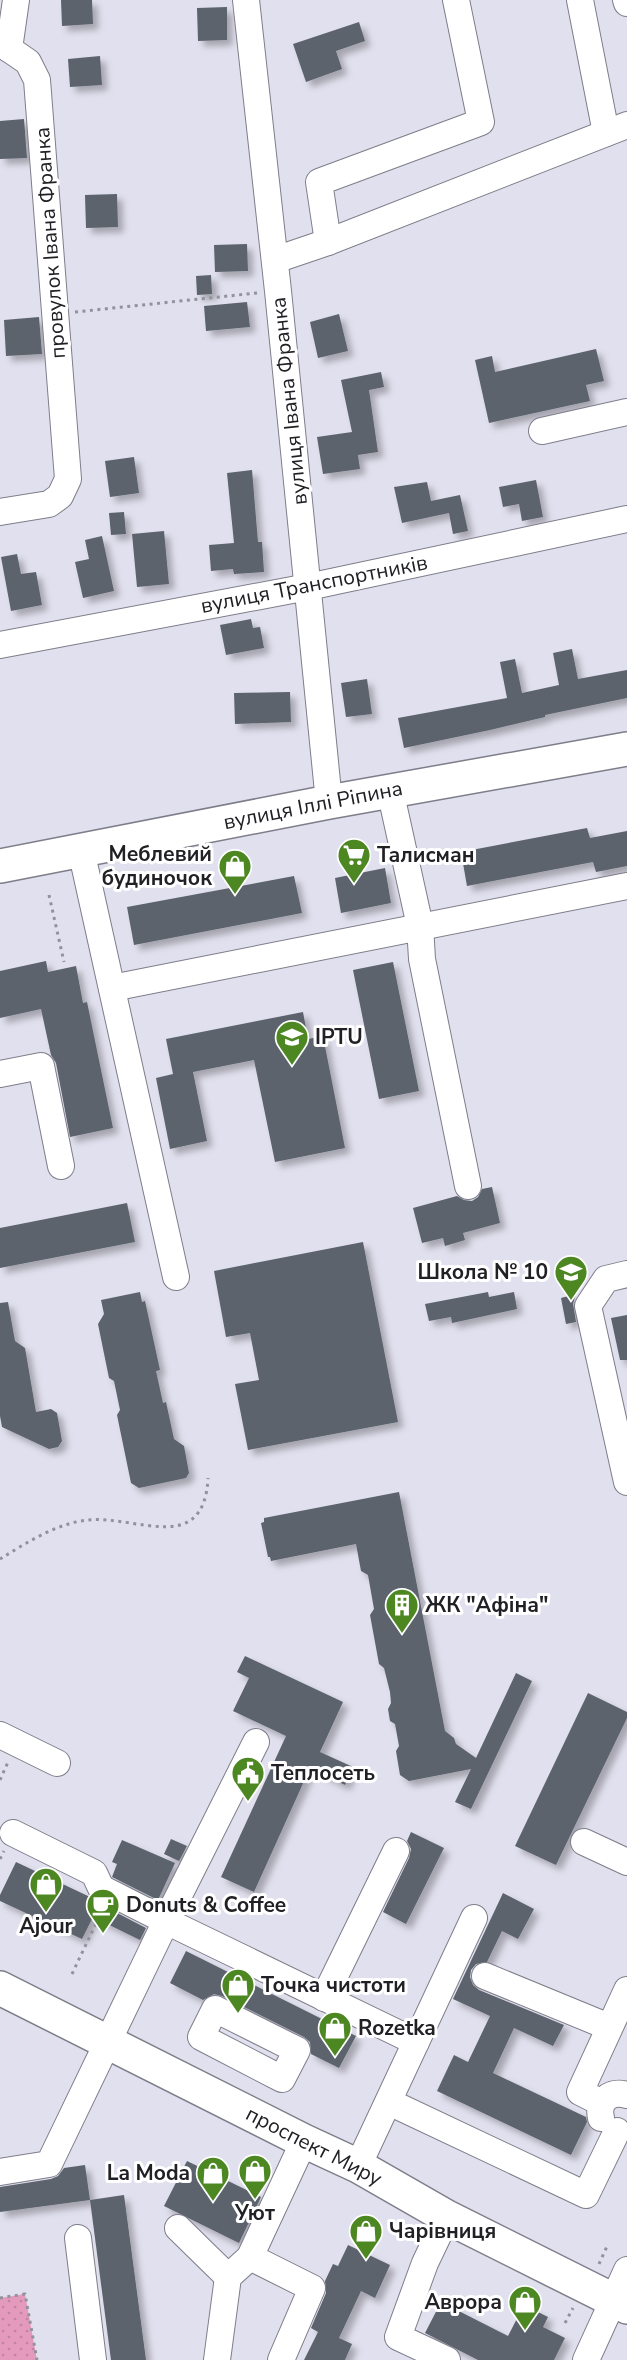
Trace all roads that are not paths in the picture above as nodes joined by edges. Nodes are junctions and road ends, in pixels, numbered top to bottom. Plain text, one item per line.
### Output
1 (16, 0) edge
2 (246, 0) edge
3 (456, 0) edge
4 (580, 0) edge
5 (5, 52) edge
6 (616, 129) edge
7 (328, 242) junction
8 (275, 260) junction
9 (627, 412) edge
10 (542, 432) dead end
11 (0, 512) edge
12 (627, 519) edge
13 (308, 587) junction
14 (0, 645) edge
15 (627, 749) edge
16 (390, 790) junction
17 (329, 802) junction
18 (81, 850) junction
19 (0, 866) edge
20 (627, 886) edge
21 (420, 926) junction
22 (112, 988) junction
23 (0, 1074) edge
24 (61, 1166) dead end
25 (468, 1186) dead end
26 (627, 1274) edge
27 (176, 1277) dead end
28 (627, 1482) edge
29 (0, 1736) edge
30 (256, 1742) dead end
31 (57, 1763) dead end
32 (14, 1833) dead end
33 (584, 1842) dead end
34 (396, 1851) dead end
35 (627, 1862) edge
36 (474, 1917) dead end
37 (166, 1921) junction
38 (485, 1976) dead end
39 (0, 1988) edge
40 (627, 1990) edge
41 (324, 1998) junction
42 (609, 2027) junction
43 (107, 2042) junction
44 (416, 2042) junction
45 (627, 2095) edge
46 (389, 2102) junction
47 (602, 2103) junction
48 (622, 2130) edge
49 (304, 2141) junction
50 (358, 2166) junction
51 (0, 2172) edge
52 (447, 2217) junction
53 (178, 2228) dead end
54 (78, 2238) dead end
55 (250, 2257) junction
56 (627, 2270) edge
57 (228, 2277) junction
58 (620, 2304) edge
59 (93, 2360) edge
60 (217, 2360) edge
61 (280, 2360) edge
62 (447, 2360) edge
63 (586, 2360) edge

1 - 5 street, провулок Івана Франка
2 - 8 street, вулиця Івана Франка
3 - 7 street
4 - 6 street
5 - 11 street, провулок Івана Франка
6 - 7 street
7 - 8 street
8 - 13 street, вулиця Івана Франка
9 - 10 street
12 - 13 street, вулиця Транспортників
13 - 14 street, вулиця Транспортників
13 - 17 street, вулиця Івана Франка
15 - 16 main road, вулиця Іллі Ріпина
16 - 17 main road, вулиця Іллі Ріпина
16 - 21 street
17 - 18 main road, вулиця Іллі Ріпина
18 - 19 main road, вулиця Іллі Ріпина
18 - 22 street
20 - 21 street
21 - 22 street
21 - 25 street
22 - 27 street
23 - 24 street
26 - 28 street
29 - 31 street
30 - 37 street
32 - 37 street
33 - 35 street
34 - 41 street
36 - 44 street
37 - 41 street
37 - 43 street
38 - 42 street
39 - 43 main road, проспект Миру
40 - 42 street
41 - 44 street
42 - 47 street
43 - 49 main road, проспект Миру
43 - 51 street
44 - 46 street
45 - 47 street
46 - 48 street
46 - 50 street
47 - 48 street
49 - 50 main road, проспект Миру
49 - 55 street
50 - 52 main road, проспект Миру
52 - 58 main road, проспект Миру
52 - 62 street
53 - 57 street
54 - 59 street
55 - 57 street
55 - 61 street
56 - 58 street
57 - 60 street
58 - 63 street

